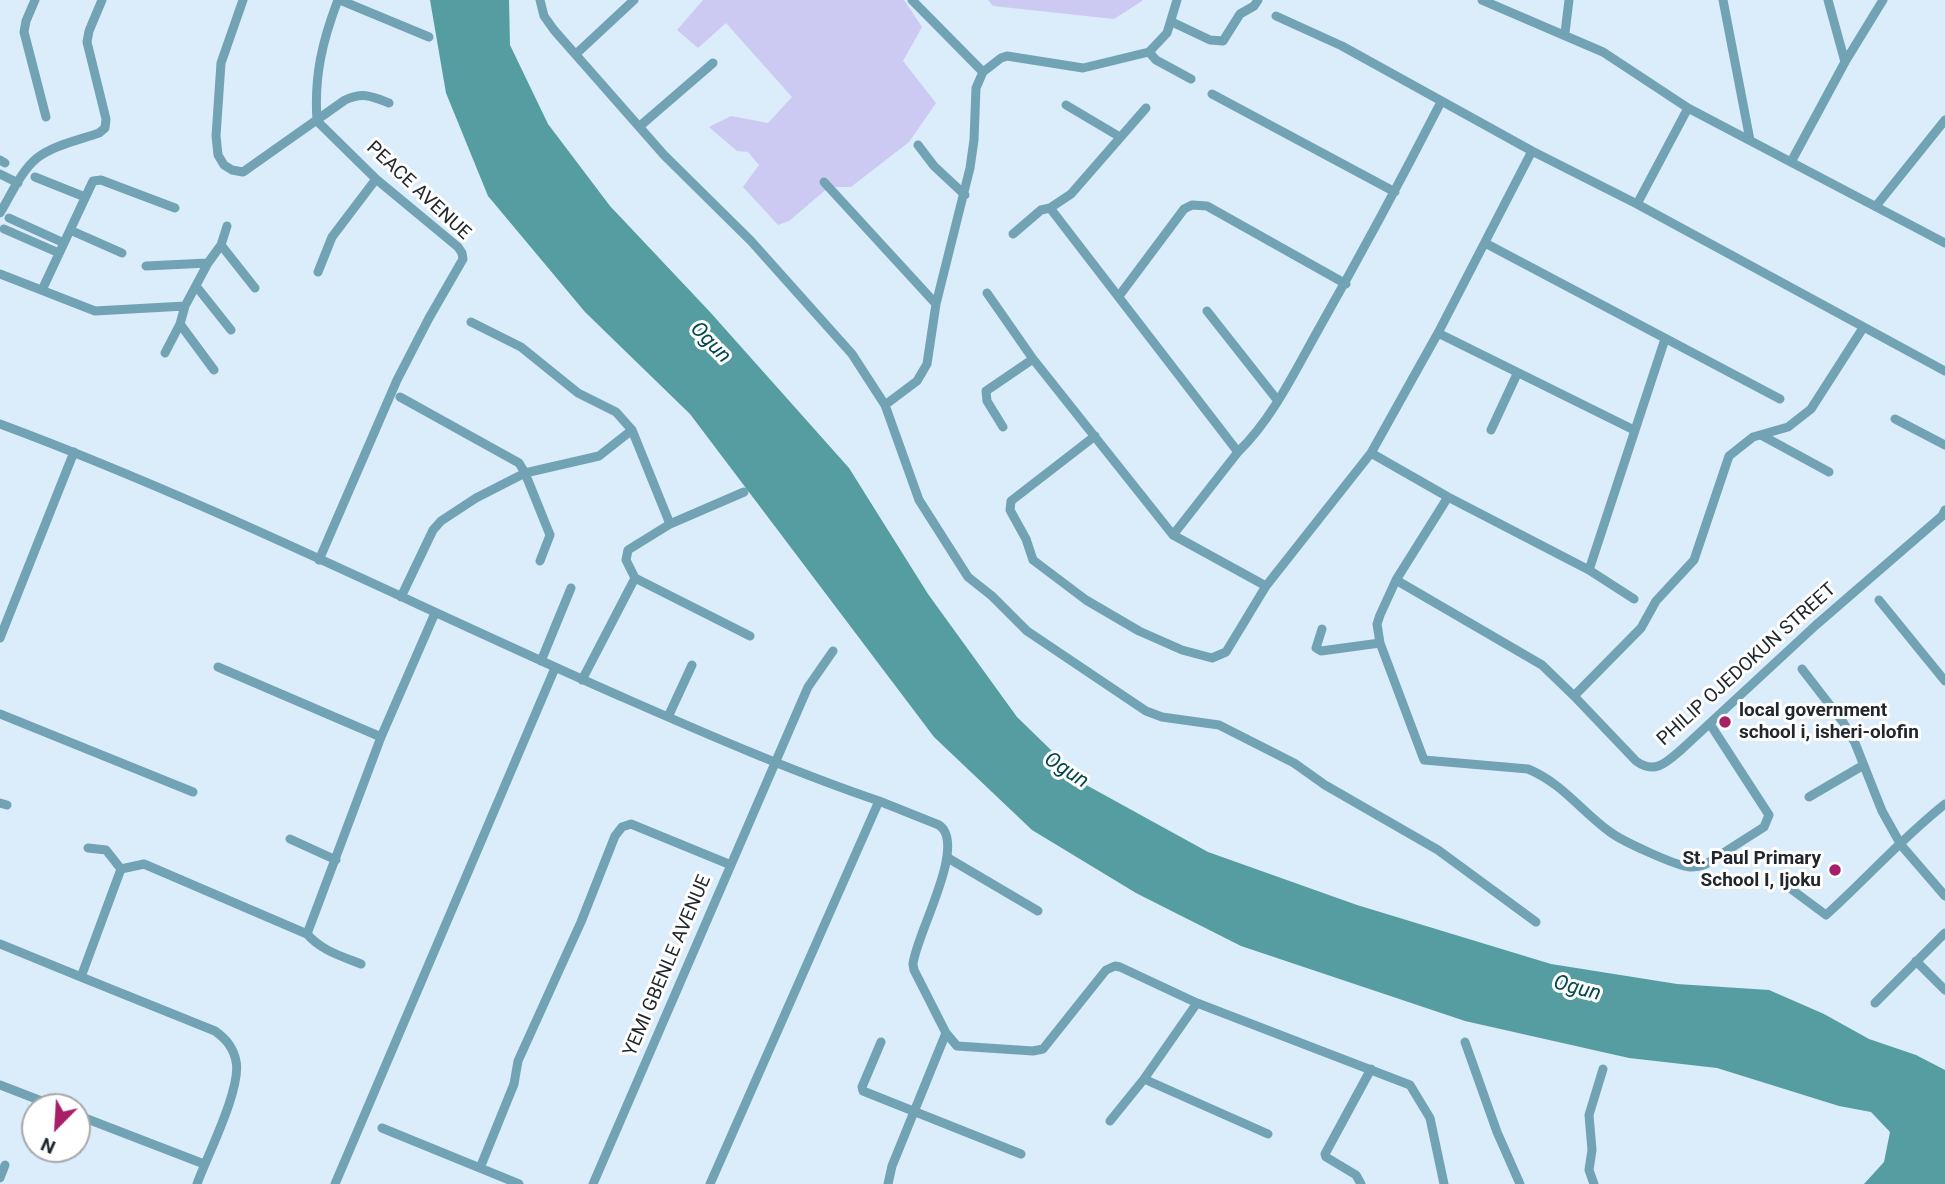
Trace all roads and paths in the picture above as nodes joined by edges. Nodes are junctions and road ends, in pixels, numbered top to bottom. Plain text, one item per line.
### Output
1 (35, 0) edge
2 (102, 0) edge
3 (243, 0) edge
4 (339, 0) edge
5 (540, 0) edge
6 (634, 0) edge
7 (912, 0) edge
8 (1177, 0) edge
9 (1258, 0) edge
10 (1482, 0) edge
11 (1569, 0) edge
12 (1723, 0) edge
13 (1828, 0) edge
14 (1883, 0) edge
15 (1276, 16) dead end
16 (1172, 22) junction
17 (1565, 33) junction
18 (429, 37) dead end
19 (1149, 52) junction
20 (576, 54) junction
21 (1845, 62) junction
22 (713, 63) dead end
23 (984, 72) junction
24 (1191, 79) dead end
25 (1212, 94) dead end
26 (1441, 102) junction
27 (389, 103) dead end
28 (1066, 106) dead end
29 (1146, 108) dead end
30 (1688, 108) junction
31 (46, 117) dead end
32 (317, 121) junction
33 (1944, 124) edge
34 (640, 126) junction
35 (1120, 137) junction
36 (1750, 140) junction
37 (918, 145) dead end
38 (1532, 151) junction
39 (1791, 162) junction
40 (0, 174) edge
41 (35, 177) dead end
42 (376, 179) junction
43 (824, 182) dead end
44 (18, 183) junction
45 (1395, 192) junction
46 (965, 195) junction
47 (85, 197) junction
48 (1637, 204) junction
49 (1876, 206) junction
50 (174, 208) dead end
51 (1051, 208) junction
52 (0, 213) edge
53 (9, 218) dead end
54 (227, 226) dead end
55 (4, 229) dead end
56 (70, 230) junction
57 (1013, 234) dead end
58 (64, 243) junction
59 (1485, 243) junction
60 (1945, 243) edge
61 (221, 245) junction
62 (59, 253) junction
63 (122, 253) dead end
64 (208, 263) junction
65 (146, 266) dead end
66 (318, 272) dead end
67 (0, 274) edge
68 (1346, 284) junction
69 (196, 286) junction
70 (255, 288) dead end
71 (42, 290) junction
72 (987, 293) dead end
73 (1119, 296) junction
74 (936, 304) junction
75 (185, 306) junction
76 (1208, 310) dead end
77 (471, 322) dead end
78 (180, 324) junction
79 (1863, 328) junction
80 (231, 330) dead end
81 (1438, 333) junction
82 (1665, 339) junction
83 (164, 353) dead end
84 (1033, 359) junction
85 (214, 370) dead end
86 (1945, 371) edge
87 (1517, 374) junction
88 (400, 397) dead end
89 (1780, 399) dead end
90 (1278, 401) junction
91 (885, 405) junction
92 (1895, 419) dead end
93 (0, 424) edge
94 (1003, 427) dead end
95 (632, 430) junction
96 (1491, 430) dead end
97 (1634, 430) junction
98 (1761, 435) junction
99 (1095, 436) junction
100 (1945, 446) edge
101 (74, 452) junction
102 (1238, 452) junction
103 (1371, 453) junction
104 (1829, 472) dead end
105 (526, 473) junction
106 (744, 492) dead end
107 (1448, 497) junction
108 (1944, 515) edge
109 (670, 524) junction
110 (1172, 535) junction
111 (319, 560) junction
112 (540, 561) dead end
113 (1588, 570) junction
114 (635, 578) junction
115 (1396, 580) junction
116 (1266, 586) junction
117 (571, 588) dead end
118 (401, 597) junction
119 (1634, 599) dead end
120 (1879, 600) dead end
121 (435, 613) junction
122 (1322, 629) dead end
123 (750, 636) dead end
124 (0, 638) edge
125 (1380, 643) junction
126 (833, 651) dead end
127 (541, 661) junction
128 (692, 665) dead end
129 (218, 667) dead end
130 (555, 668) junction
131 (1802, 668) dead end
132 (582, 680) junction
133 (1945, 681) edge
134 (1574, 696) junction
135 (0, 714) edge
136 (668, 717) junction
137 (1710, 724) junction
138 (381, 737) junction
139 (776, 762) junction
140 (1862, 766) junction
141 (193, 792) dead end
142 (1808, 797) dead end
143 (879, 801) junction
144 (1945, 804) edge
145 (290, 839) dead end
146 (1901, 845) junction
147 (88, 848) dead end
148 (948, 858) junction
149 (336, 860) junction
150 (731, 865) junction
151 (121, 869) junction
152 (1787, 886) dead end
153 (1945, 896) edge
154 (1038, 911) dead end
155 (1536, 922) dead end
156 (1945, 933) edge
157 (307, 934) junction
158 (0, 944) edge
159 (1916, 961) junction
160 (361, 964) dead end
161 (81, 977) junction
162 (1945, 990) edge
163 (1197, 1003) junction
164 (1875, 1003) dead end
165 (946, 1033) junction
166 (881, 1042) dead end
167 (1465, 1042) dead end
168 (1371, 1069) junction
169 (1603, 1069) dead end
170 (1144, 1079) junction
171 (0, 1085) edge
172 (21, 1093) edge
173 (914, 1111) junction
174 (91, 1120) edge
175 (1110, 1121) dead end
176 (382, 1128) dead end
177 (1268, 1134) dead end
178 (1021, 1154) dead end
179 (204, 1164) junction
180 (5, 1165) dead end
181 (480, 1168) junction
182 (0, 1178) edge
183 (197, 1184) edge
184 (335, 1184) edge
185 (519, 1184) edge
186 (593, 1184) edge
187 (710, 1184) edge
188 (888, 1184) edge
189 (1361, 1184) edge
190 (1444, 1184) edge
191 (1520, 1184) edge
192 (1594, 1184) edge

1 - 31 street
2 - 44 street
3 - 32 street
4 - 18 street
4 - 32 street
5 - 20 street
6 - 20 street
7 - 23 street
8 - 16 street
9 - 16 street
10 - 17 street
11 - 17 street
12 - 36 street
13 - 21 street
14 - 21 street
15 - 26 street
16 - 19 street
17 - 30 street
19 - 23 street
19 - 24 street
20 - 34 street
21 - 39 street
22 - 34 street
23 - 46 street
25 - 45 street
26 - 38 street
26 - 45 street
27 - 32 street
28 - 35 street
29 - 35 street
30 - 36 street
30 - 48 street
32 - 42 street, PEACE AVENUE
33 - 49 street
34 - 91 street
35 - 51 street
36 - 39 street
37 - 46 street
38 - 48 street
38 - 59 street
39 - 49 street
40 - 44 street
41 - 47 street
42 - 66 street
42 - 111 street, PEACE AVENUE
43 - 74 street
44 - 52 street
45 - 68 street
46 - 74 street
47 - 50 street
47 - 56 street
48 - 79 street
49 - 60 street
51 - 57 street
51 - 73 street
53 - 58 street
54 - 61 street
55 - 62 street
56 - 58 street
56 - 63 street
58 - 62 street
59 - 81 street
59 - 82 street
61 - 64 street
61 - 70 street
62 - 71 street
64 - 65 street
64 - 69 street
67 - 71 street
68 - 73 street
68 - 90 street
69 - 75 street
69 - 80 street
71 - 75 street
72 - 84 street
73 - 102 street
74 - 91 street
75 - 78 street
76 - 90 street
77 - 95 street
78 - 83 street
78 - 85 street
79 - 86 street
79 - 98 street
81 - 87 street
81 - 103 street
82 - 89 street
82 - 97 street
84 - 94 street
84 - 99 street
87 - 96 street
87 - 97 street
88 - 105 street
90 - 102 street
91 - 155 street
92 - 100 street
93 - 101 street
95 - 105 street
95 - 109 street
97 - 113 street
98 - 104 street
98 - 134 street
99 - 110 street
99 - 116 street
101 - 111 street
101 - 124 street
102 - 110 street
103 - 107 street
103 - 116 street
105 - 112 street
105 - 118 street
106 - 109 street
107 - 113 street
107 - 115 street
108 - 137 street, PHILIP OJEDOKUN STREET
109 - 114 street
110 - 116 street
111 - 118 street
113 - 119 street
114 - 123 street
114 - 132 street
115 - 125 street
115 - 134 street, PHILIP OJEDOKUN STREET
117 - 127 street
118 - 121 street
120 - 133 street
121 - 127 street
121 - 138 street
122 - 125 street
125 - 137 street
126 - 139 street, YEMI GBENLE AVENUE
127 - 130 street
128 - 136 street
129 - 138 street
130 - 132 street
130 - 184 street
131 - 140 street
132 - 136 street
134 - 137 street, PHILIP OJEDOKUN STREET
135 - 141 street
136 - 139 street
138 - 149 street
139 - 143 street
139 - 150 street, YEMI GBENLE AVENUE
140 - 142 street
140 - 146 street
143 - 148 street
143 - 187 street
144 - 146 street
145 - 149 street
146 - 152 street
146 - 153 street
147 - 151 street
148 - 154 street
148 - 165 street
149 - 157 street
150 - 181 street
150 - 186 street, YEMI GBENLE AVENUE
151 - 157 street
151 - 161 street
156 - 159 street
157 - 160 street
158 - 161 street
159 - 162 street
159 - 164 street
161 - 179 street
163 - 165 street
163 - 168 street
163 - 170 street
165 - 173 street
166 - 173 street
167 - 191 street
168 - 189 street
168 - 190 street
169 - 192 street
170 - 175 street
170 - 177 street
171 - 172 street
173 - 178 street
173 - 188 street
174 - 179 street
176 - 181 street
179 - 183 street
180 - 182 street
181 - 185 street

